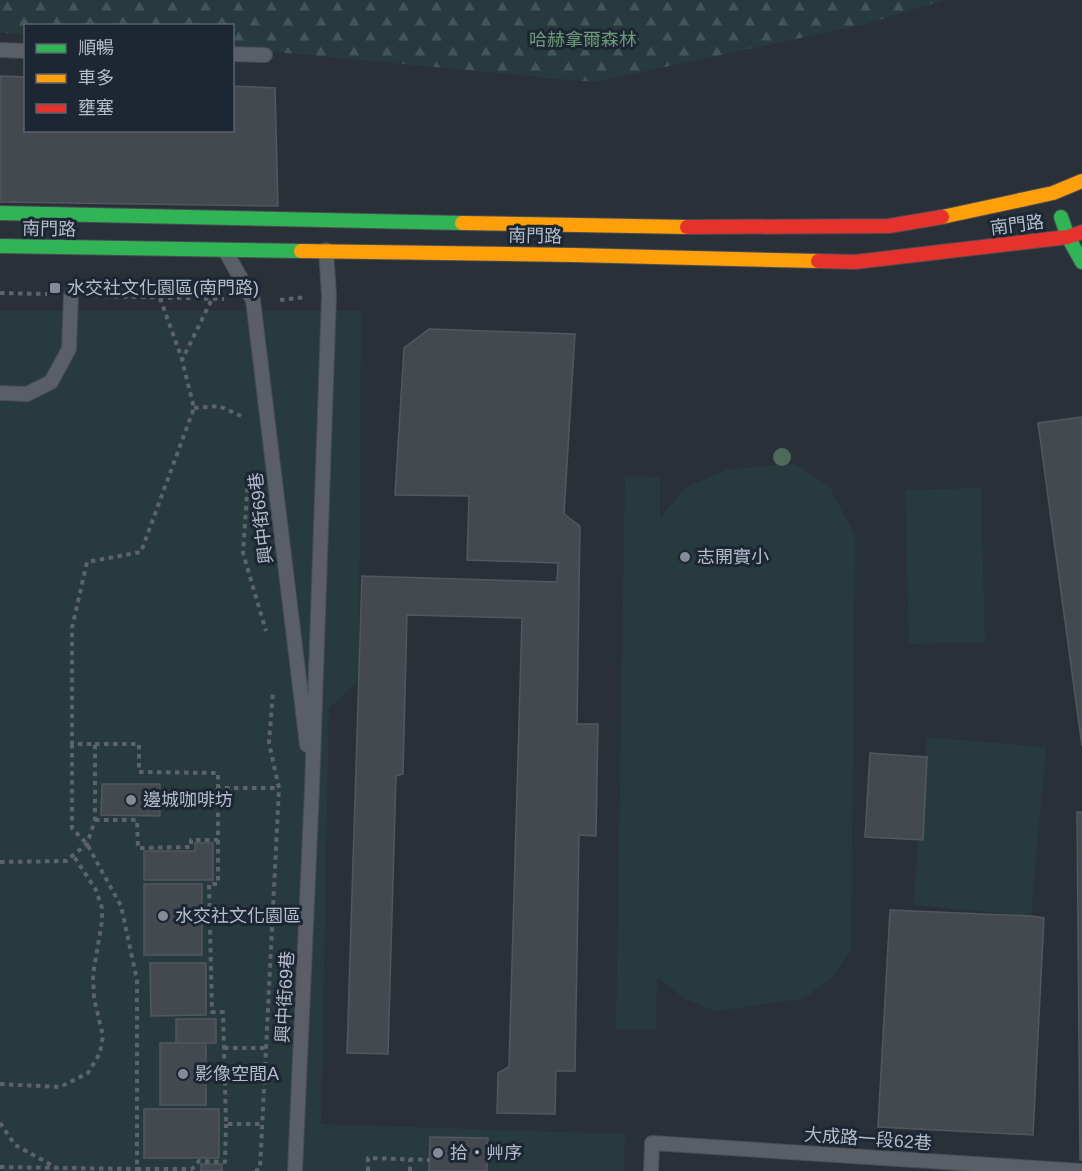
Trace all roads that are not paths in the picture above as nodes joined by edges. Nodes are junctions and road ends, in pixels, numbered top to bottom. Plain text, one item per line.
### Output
1 (0, 50) edge
2 (24, 51) edge
3 (234, 54) edge
4 (265, 54) dead end
5 (1082, 181) edge
6 (1053, 193) junction
7 (0, 213) edge
8 (1082, 232) edge
9 (1068, 237) junction
10 (0, 246) edge
11 (225, 250) junction
12 (326, 250) junction
13 (1082, 262) edge
14 (71, 295) road end
15 (0, 393) edge
16 (312, 789) junction
17 (295, 1171) edge
18 (651, 1171) edge
19 (1082, 1171) edge

1 - 2 lane
3 - 4 lane
5 - 6 street, 南門路
6 - 7 street, 南門路
6 - 9 street
8 - 9 street, 南門路
9 - 12 street, 南門路
9 - 13 street
10 - 11 street, 南門路
11 - 12 street, 南門路
11 - 16 lane, 興中街69巷
12 - 16 lane, 興中街69巷
14 - 15 lane
16 - 17 lane, 興中街69巷
18 - 19 lane, 大成路一段62巷

